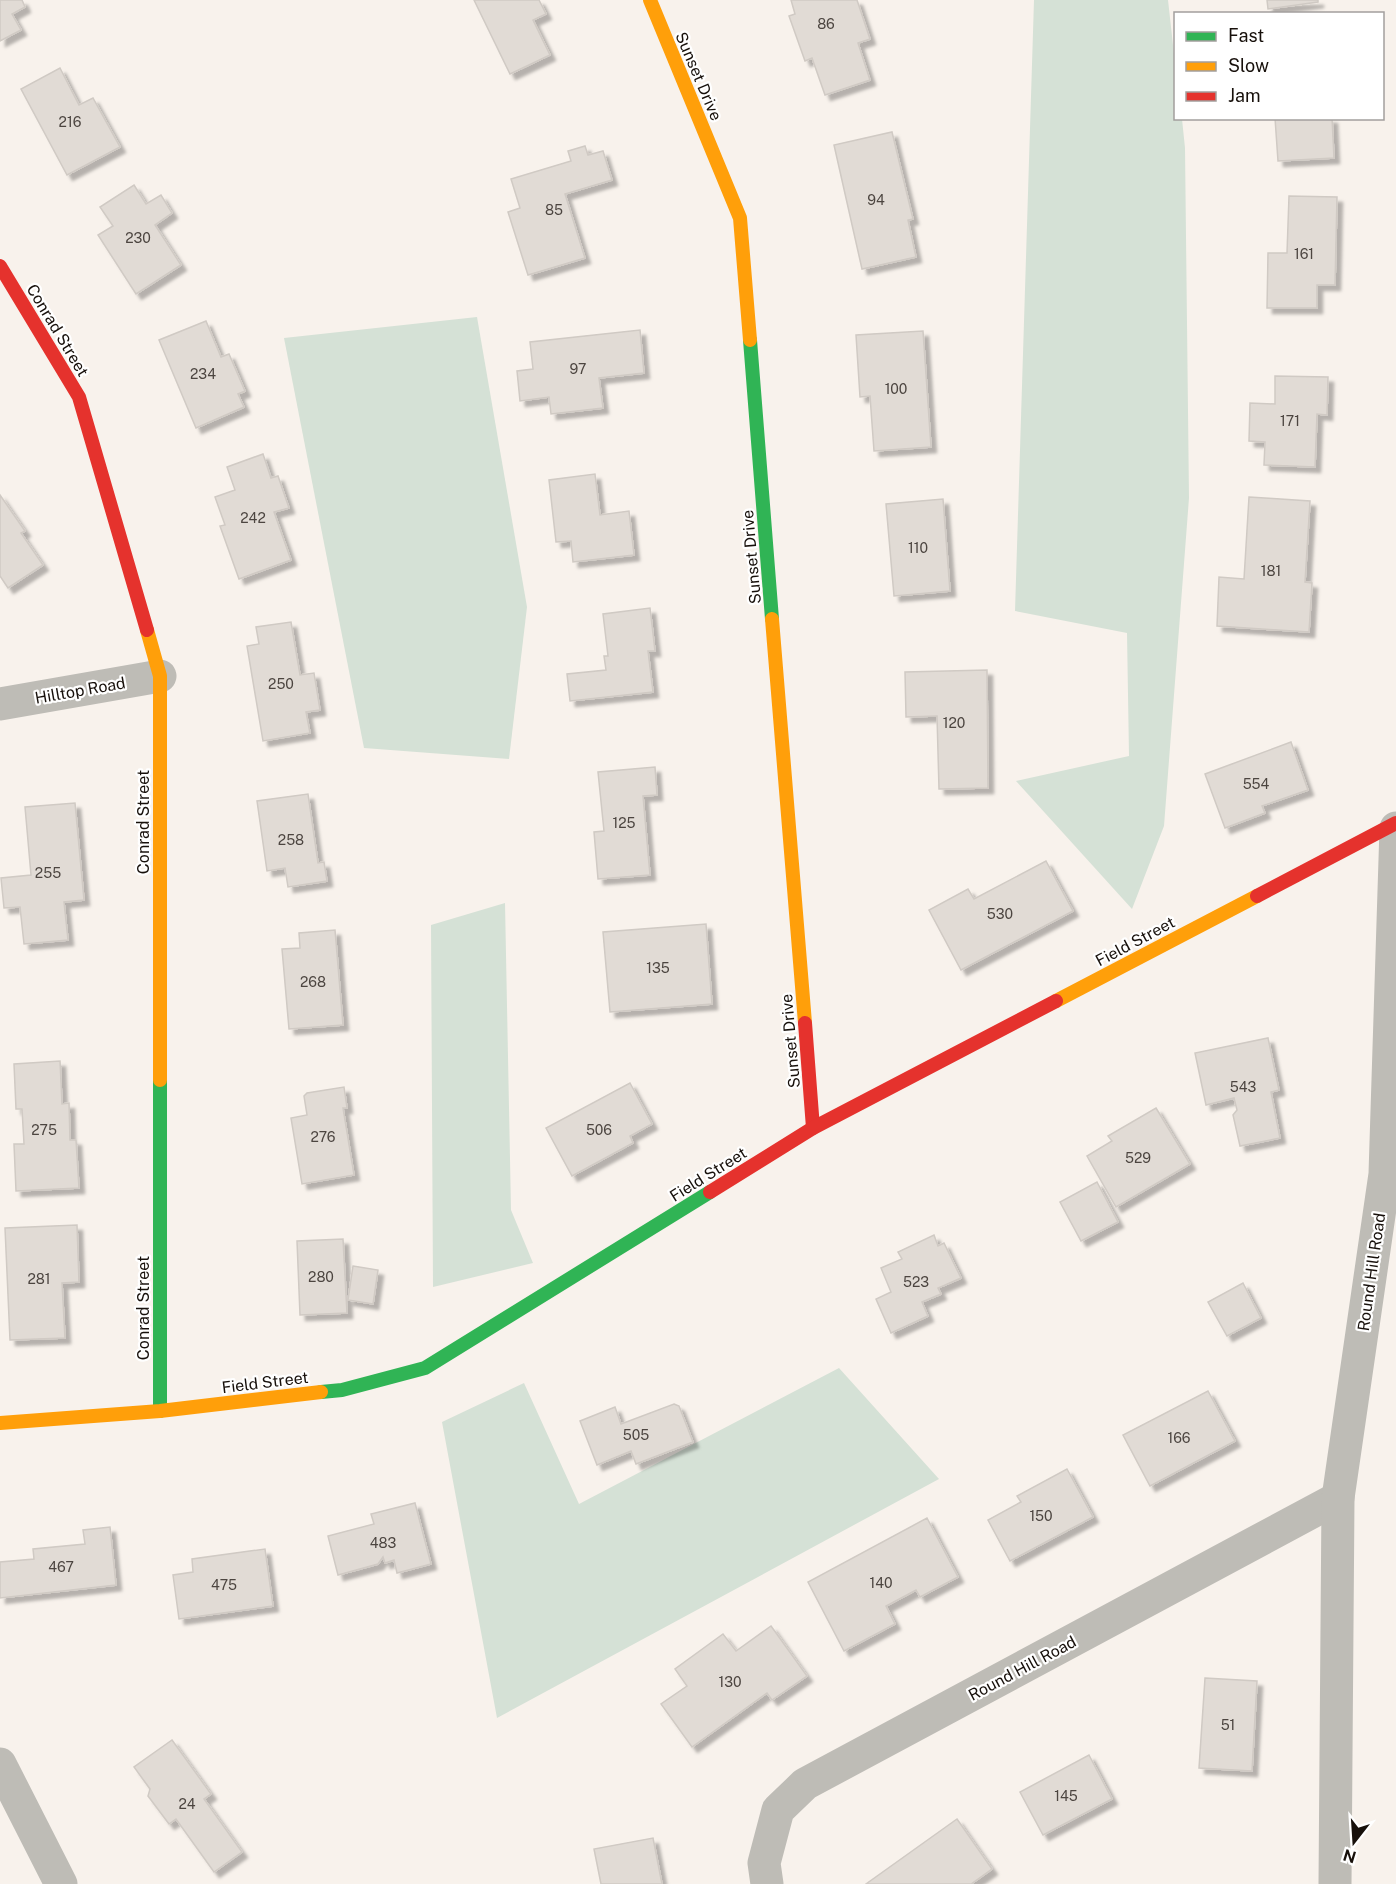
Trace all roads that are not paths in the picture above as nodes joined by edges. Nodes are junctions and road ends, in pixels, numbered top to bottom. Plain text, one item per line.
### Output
1 (650, 0) edge
2 (0, 266) edge
3 (160, 676) junction
4 (0, 704) edge
5 (1396, 823) edge
6 (1396, 828) edge
7 (813, 1128) junction
8 (160, 1411) junction
9 (0, 1423) edge
10 (1338, 1498) junction
11 (0, 1764) edge
12 (61, 1884) edge
13 (767, 1884) edge
14 (1335, 1884) edge

1 - 7 street, Sunset Drive
2 - 3 street, Conrad Street
3 - 4 street, Hilltop Road
3 - 8 street, Conrad Street
5 - 7 street, Field Street
6 - 10 street, Round Hill Road
7 - 8 street, Field Street
8 - 9 street, Field Street
10 - 13 street, Round Hill Road
10 - 14 street, Round Hill Road
11 - 12 street

